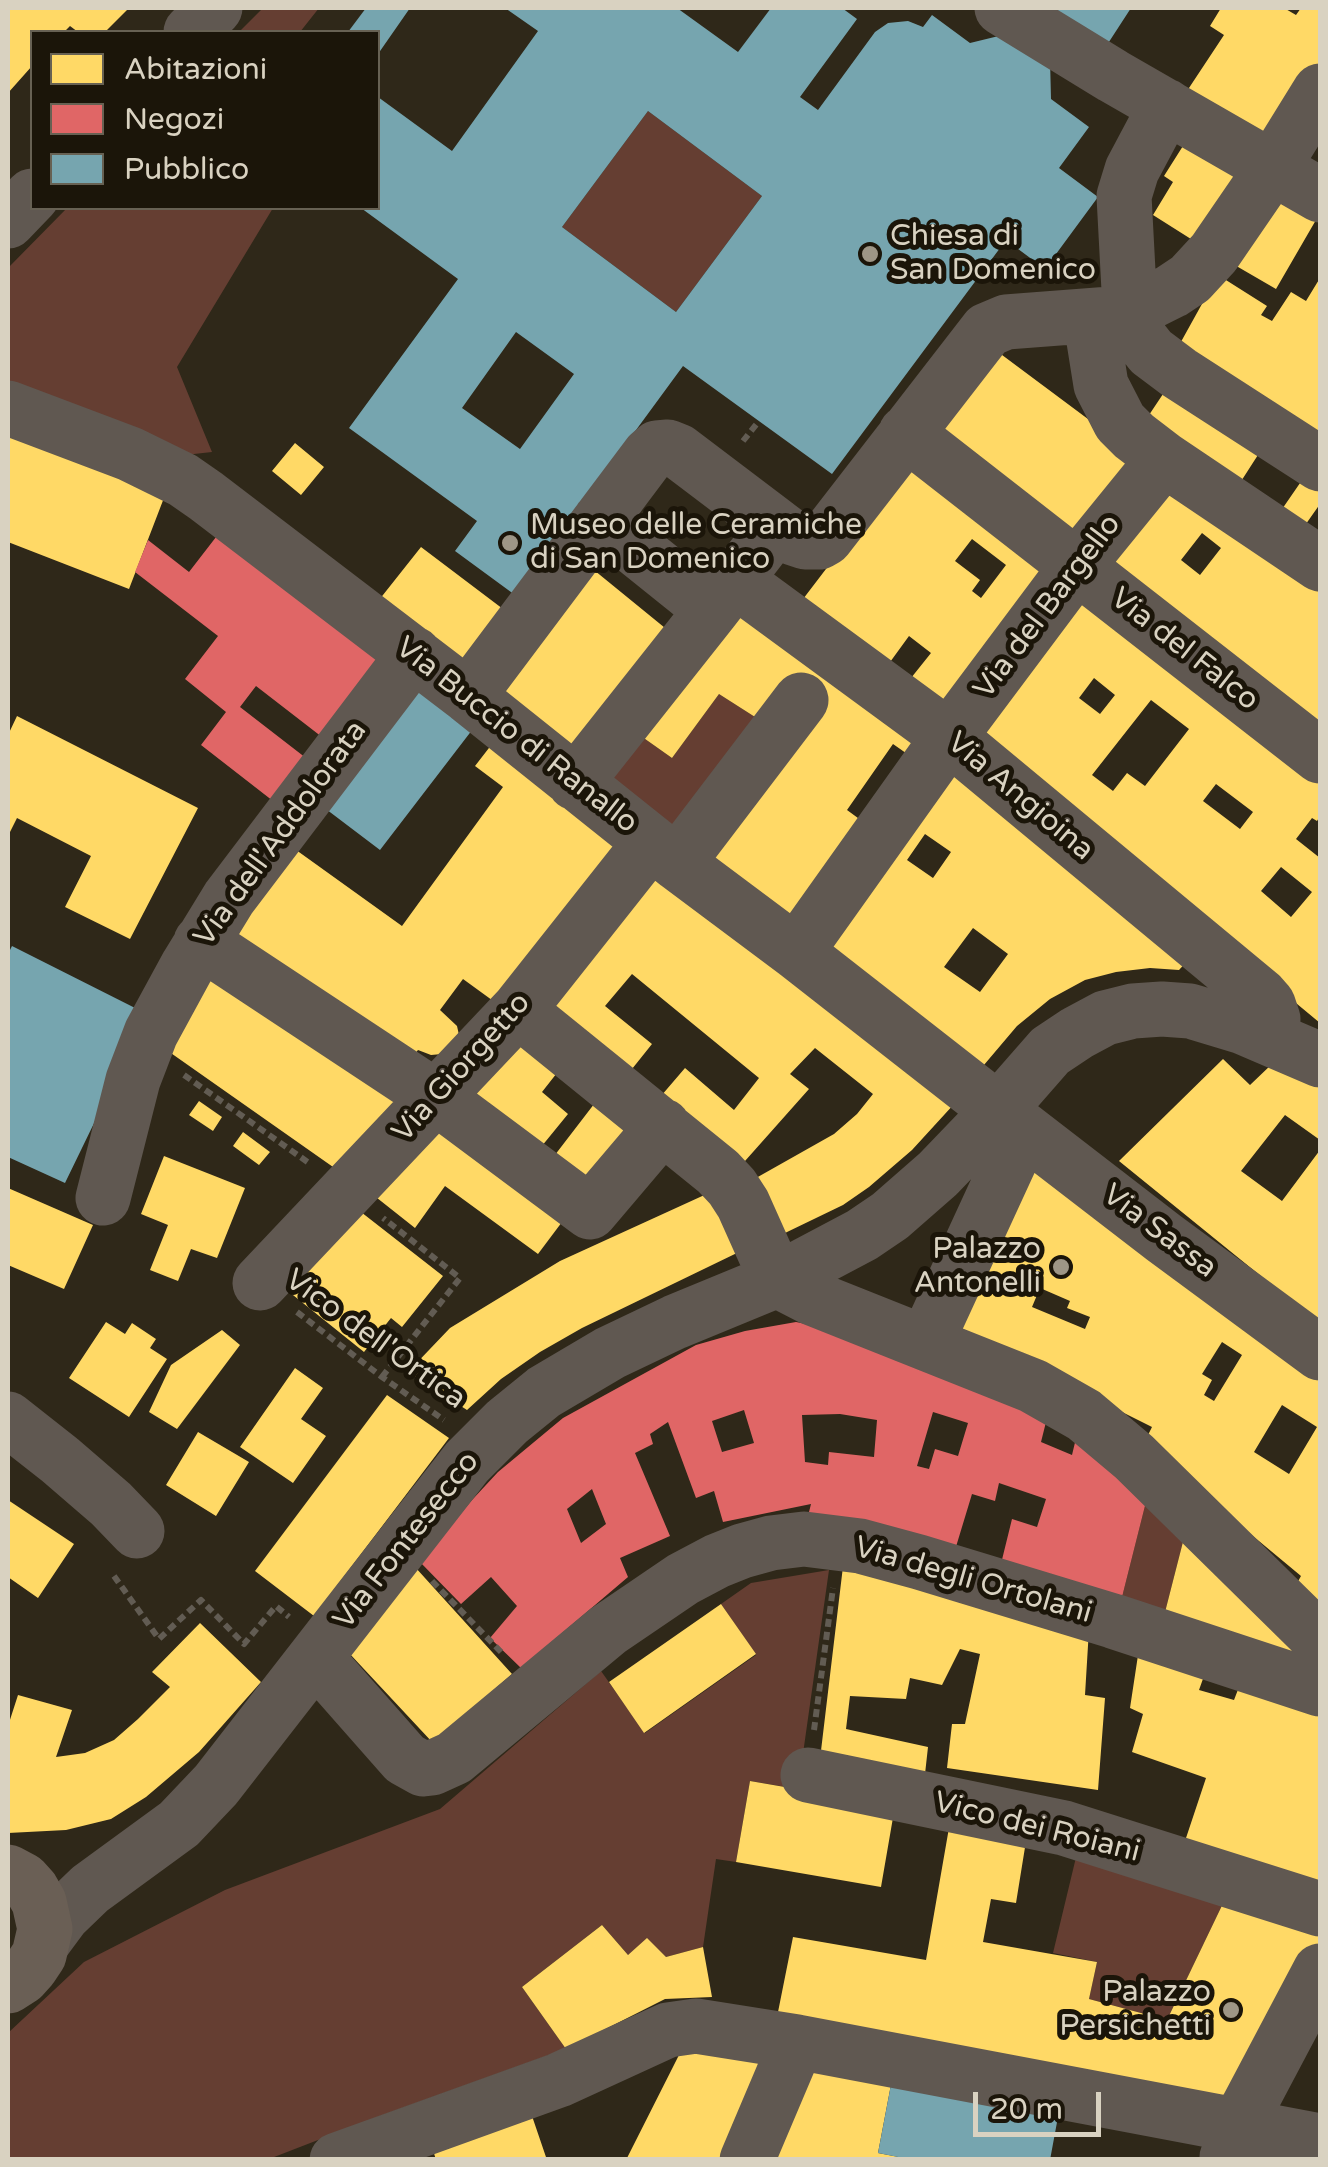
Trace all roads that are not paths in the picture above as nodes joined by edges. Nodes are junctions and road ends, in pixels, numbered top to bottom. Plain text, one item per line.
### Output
1 (215, 8) edge
2 (1002, 8) edge
3 (193, 30) edge
4 (1320, 91) edge
5 (1166, 106) junction
6 (1273, 167) junction
7 (1320, 195) edge
8 (30, 198) edge
9 (8, 222) edge
10 (1110, 313) junction
11 (8, 408) edge
12 (906, 433) junction
13 (1164, 459) junction
14 (1320, 464) edge
15 (600, 520) junction
16 (777, 526) junction
17 (1320, 564) edge
18 (1077, 566) junction
19 (724, 595) junction
20 (414, 654) junction
21 (821, 674) junction
22 (468, 696) junction
23 (950, 737) junction
24 (1320, 756) edge
25 (575, 783) junction
26 (664, 852) junction
27 (201, 942) junction
28 (796, 952) junction
29 (518, 1010) junction
30 (1306, 1051) edge
31 (437, 1098) junction
32 (1011, 1120) junction
33 (663, 1126) junction
34 (104, 1198) dead end
35 (776, 1280) junction
36 (260, 1283) road end
37 (926, 1343) junction
38 (1320, 1353) edge
39 (8, 1419) edge
40 (123, 1550) road end
41 (1320, 1640) edge
42 (307, 1641) junction
43 (1320, 1690) edge
44 (808, 1775) road end
45 (20, 1881) edge
46 (99, 1881) junction
47 (1320, 1909) edge
48 (43, 1942) junction
49 (1320, 1970) edge
50 (8, 1986) edge
51 (797, 2042) junction
52 (1320, 2141) edge
53 (1233, 2142) edge
54 (336, 2160) edge
55 (746, 2160) edge

1 - 3 street
2 - 5 street
4 - 6 street
5 - 6 street
5 - 10 street
6 - 7 street
6 - 10 street
8 - 9 street
10 - 12 street
10 - 13 street
10 - 14 street
11 - 20 street, Via Buccio di Ranallo
12 - 16 street
12 - 18 street, Via del Falco
13 - 17 street
13 - 18 street, Via del Bargello
15 - 16 street
15 - 19 street, Via Angioina
15 - 22 street
16 - 19 street
18 - 23 street, Via del Bargello
18 - 24 street, Via del Falco
19 - 21 street, Via Angioina
19 - 25 street
20 - 22 street, Via Buccio di Ranallo
20 - 27 street, Via dell'Addolorata
21 - 23 street, Via Angioina
21 - 26 street, Via Giorgetto
22 - 25 street, Via Buccio di Ranallo
23 - 28 street, Via del Bargello
23 - 30 street, Via Angioina
25 - 26 street, Via Buccio di Ranallo
26 - 28 street, Via Buccio di Ranallo
26 - 29 street, Via Giorgetto
27 - 31 street
27 - 34 street, Via dell'Addolorata
28 - 32 street, Via Buccio di Ranallo
29 - 31 street, Via Giorgetto
29 - 33 street
30 - 32 street
31 - 33 street
31 - 36 street, Via Giorgetto
32 - 35 street, Via Fontesecco
32 - 37 street
32 - 38 street, Via Sassa
33 - 35 street
35 - 37 street
35 - 42 street, Via Fontesecco
37 - 41 street
39 - 40 street
42 - 43 street, Via degli Ortolani
42 - 46 street, Via Fontesecco
44 - 47 street, Vico dei Roiani
45 - 46 street, Via Fontesecco
45 - 48 main road
46 - 48 street, Via Fontesecco
48 - 50 main road
49 - 53 street
51 - 53 street
51 - 54 street
51 - 55 street
52 - 53 street

